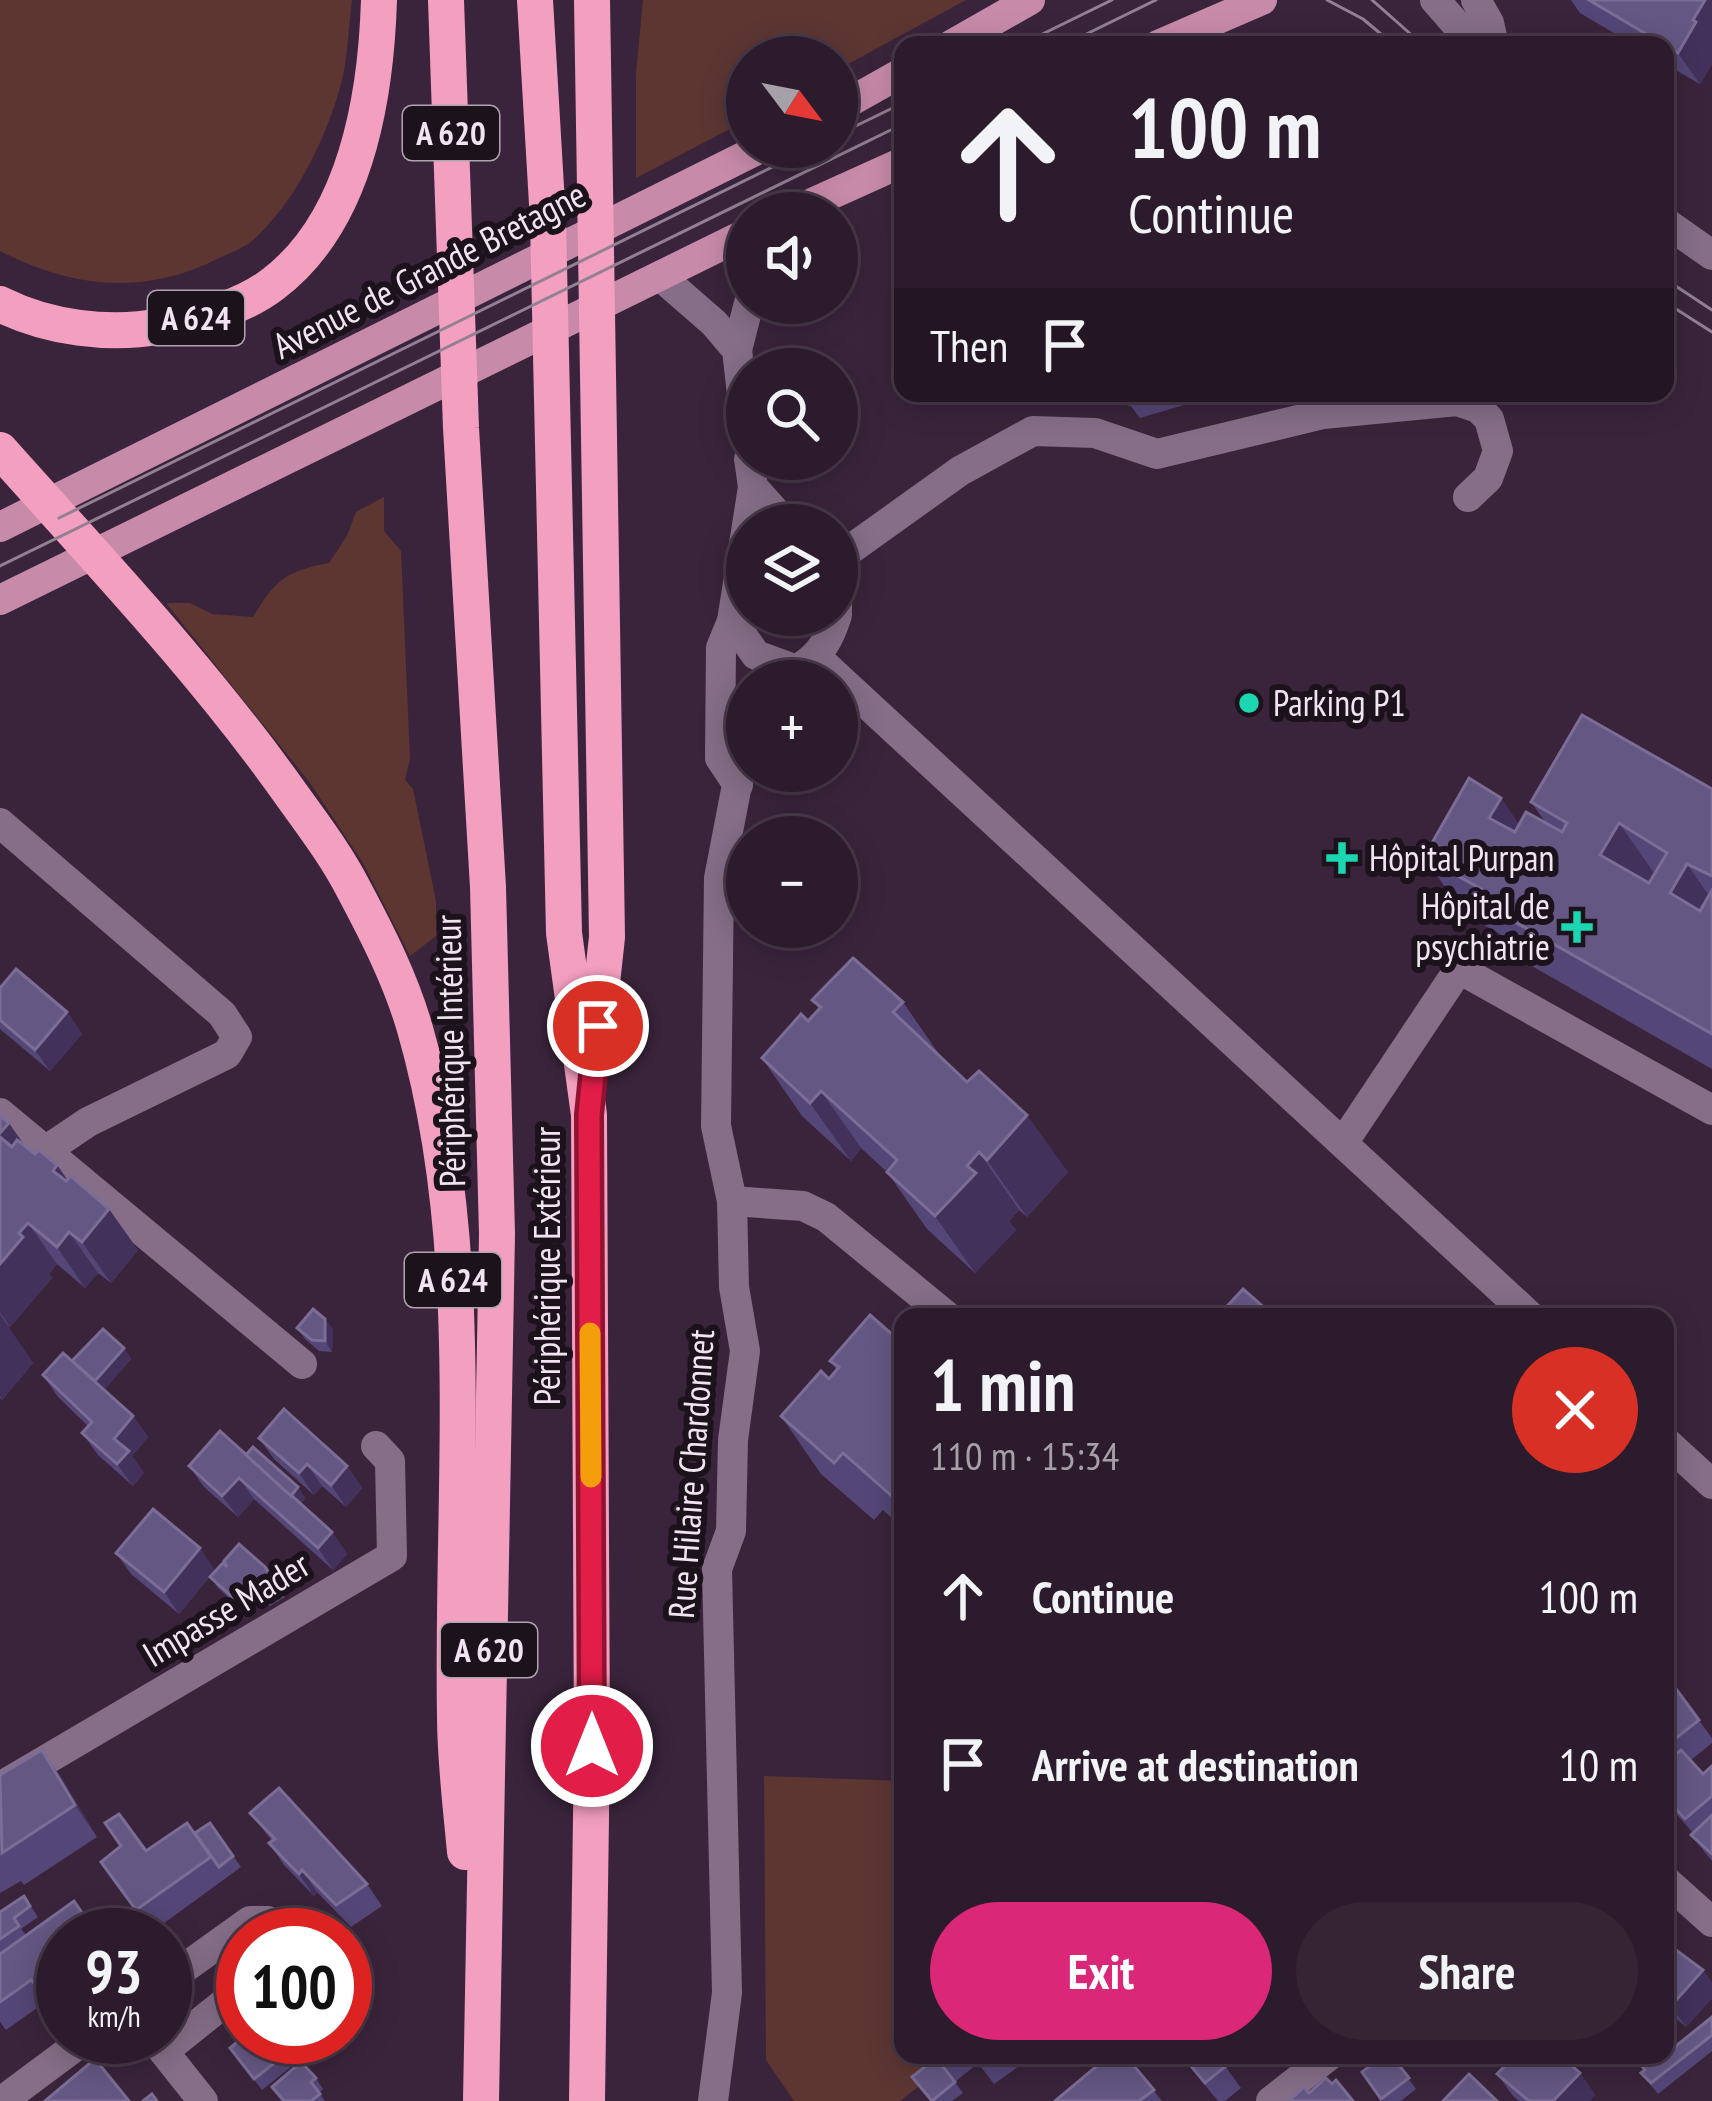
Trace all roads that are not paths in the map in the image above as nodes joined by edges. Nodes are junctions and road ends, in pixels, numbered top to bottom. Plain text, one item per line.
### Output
1 (379, 0) edge
2 (446, 0) edge
3 (535, 0) edge
4 (592, 0) edge
5 (1030, 0) edge
6 (1262, 0) edge
7 (1435, 0) edge
8 (1476, 0) edge
9 (967, 36) edge
10 (1179, 36) edge
11 (1476, 36) edge
12 (1490, 36) edge
13 (894, 77) edge
14 (858, 97) edge
15 (726, 166) edge
16 (894, 166) edge
17 (837, 192) edge
18 (1674, 228) edge
19 (726, 243) edge
20 (1712, 255) edge
21 (660, 276) junction
22 (0, 304) edge
23 (735, 348) edge
24 (0, 450) edge
25 (1468, 497) dead end
26 (0, 527) edge
27 (858, 544) edge
28 (0, 600) edge
29 (726, 636) edge
30 (743, 636) edge
31 (830, 636) edge
32 (771, 660) edge
33 (807, 660) edge
34 (858, 721) edge
35 (726, 767) edge
36 (736, 792) edge
37 (0, 823) edge
38 (1712, 1110) edge
39 (0, 1114) edge
40 (589, 1115) junction
41 (1343, 1143) junction
42 (46, 1151) junction
43 (732, 1201) junction
44 (937, 1308) edge
45 (1521, 1308) edge
46 (302, 1364) dead end
47 (376, 1446) dead end
48 (1674, 1449) edge
49 (1712, 1484) edge
50 (0, 1787) edge
51 (1674, 1888) edge
52 (1712, 1922) edge
53 (52, 2064) edge
54 (174, 2064) edge
55 (1318, 2064) edge
56 (482, 2083) edge
57 (2, 2101) edge
58 (203, 2101) edge
59 (587, 2101) edge
60 (713, 2101) edge
61 (1271, 2101) edge

1 - 22 highway, A 624
2 - 56 highway, Périphérique Intérieur / A 620
3 - 40 highway, Périphérique Extérieur / A 620
4 - 40 highway
5 - 9 main road
6 - 10 main road
7 - 11 street
8 - 12 street
13 - 14 main road
15 - 26 main road, Avenue de Grande Bretagne
16 - 17 main road
18 - 20 street
19 - 21 main road
21 - 23 street
21 - 28 main road
24 - 56 highway, A 624
25 - 27 street
29 - 35 street
30 - 32 street
31 - 33 street
34 - 41 street
36 - 43 street, Rue Hilaire Chardonnet
37 - 42 street
38 - 41 street
39 - 42 street
40 - 59 highway, Périphérique Extérieur / A 620
41 - 45 street
42 - 46 street
43 - 44 street
43 - 60 street, Rue Hilaire Chardonnet
47 - 50 street, Impasse Mader
48 - 49 street
51 - 52 street
53 - 57 street
54 - 58 street
55 - 61 street

